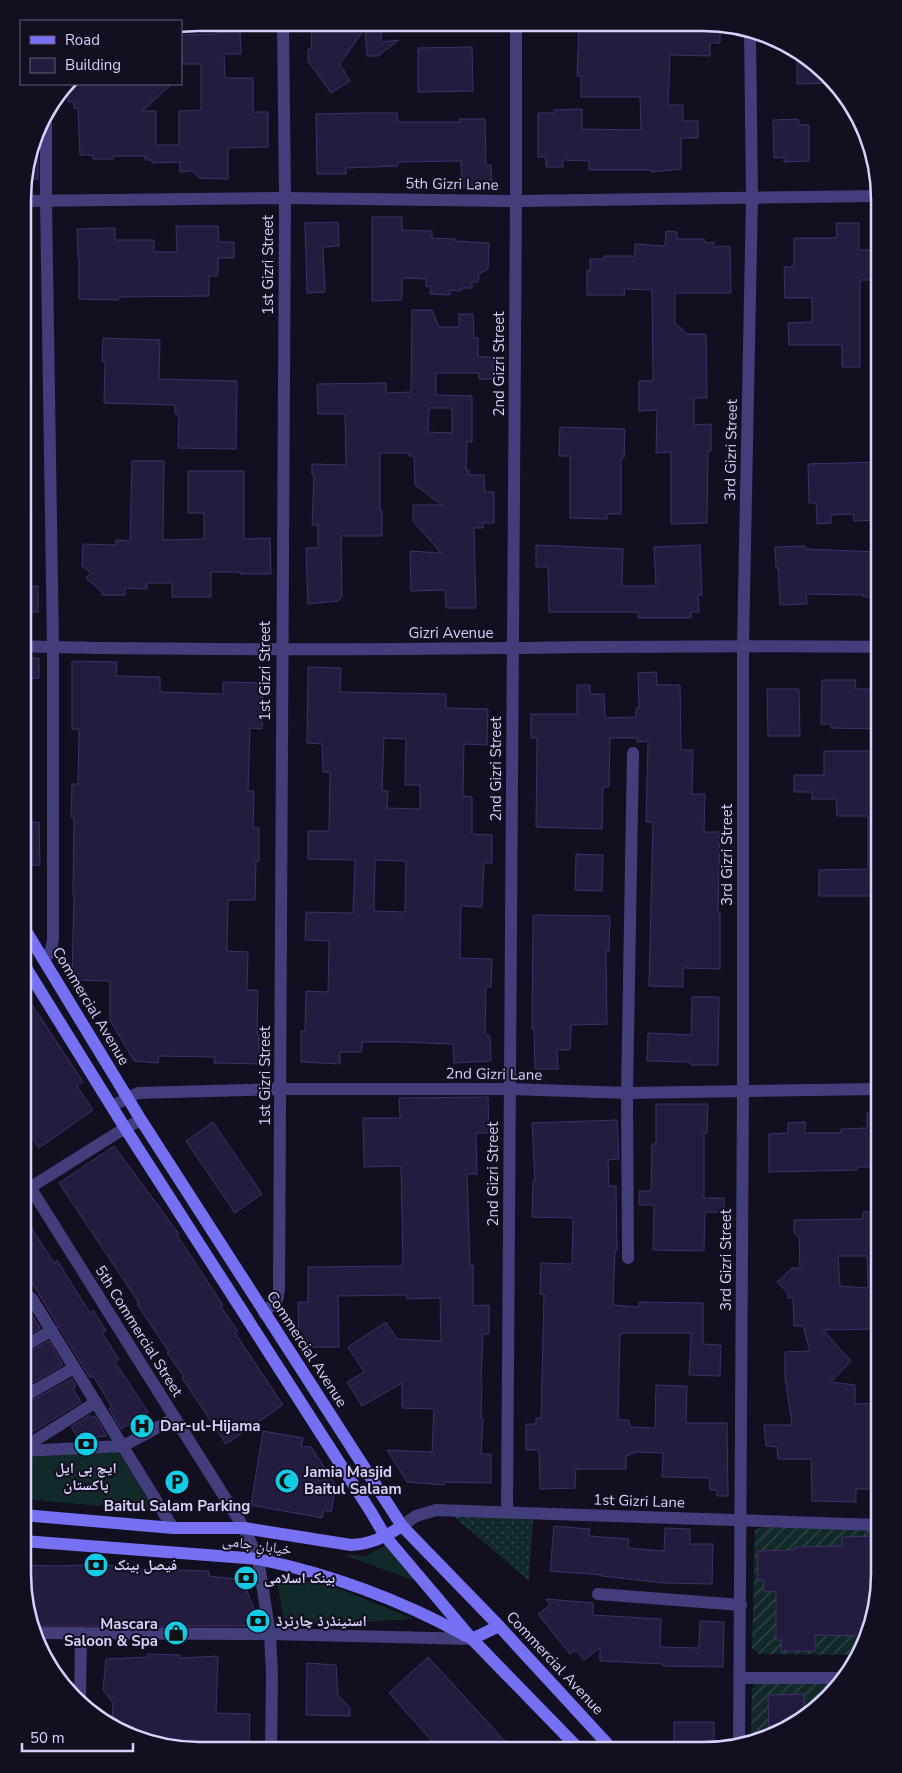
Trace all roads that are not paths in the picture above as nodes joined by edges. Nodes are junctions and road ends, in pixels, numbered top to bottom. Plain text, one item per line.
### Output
1 (283, 31) edge
2 (516, 31) edge
3 (750, 38) edge
4 (46, 131) edge
5 (871, 196) edge
6 (752, 197) junction
7 (285, 198) junction
8 (31, 201) edge
9 (46, 201) junction
10 (516, 201) junction
11 (743, 645) junction
12 (31, 646) edge
13 (53, 647) junction
14 (871, 647) edge
15 (281, 649) junction
16 (513, 649) junction
17 (633, 753) dead end
18 (31, 939) edge
19 (44, 959) junction
20 (31, 976) edge
21 (281, 1089) junction
22 (510, 1090) junction
23 (743, 1090) junction
24 (870, 1090) edge
25 (627, 1093) junction
26 (128, 1098) junction
27 (112, 1106) junction
28 (141, 1120) junction
29 (125, 1128) junction
30 (31, 1187) edge
31 (31, 1196) edge
32 (628, 1258) dead end
33 (31, 1299) edge
34 (264, 1313) junction
35 (52, 1330) junction
36 (31, 1342) edge
37 (74, 1368) junction
38 (31, 1392) edge
39 (96, 1402) junction
40 (175, 1418) junction
41 (31, 1445) edge
42 (123, 1446) junction
43 (31, 1450) edge
44 (507, 1513) junction
45 (31, 1516) edge
46 (740, 1521) junction
47 (870, 1525) edge
48 (402, 1526) junction
49 (173, 1528) junction
50 (244, 1528) junction
51 (386, 1536) junction
52 (31, 1542) edge
53 (258, 1559) junction
54 (598, 1594) dead end
55 (741, 1605) junction
56 (499, 1626) junction
57 (42, 1633) edge
58 (81, 1633) junction
59 (270, 1634) junction
60 (472, 1639) junction
61 (740, 1678) junction
62 (834, 1678) edge
63 (80, 1693) edge
64 (739, 1738) edge
65 (271, 1742) edge
66 (572, 1742) edge
67 (606, 1742) edge

1 - 7 street, 1st Gizri Street
2 - 10 street, 2nd Gizri Street
3 - 6 street, 3rd Gizri Street
4 - 9 street
5 - 6 street, 5th Gizri Lane
6 - 10 street, 5th Gizri Lane
6 - 11 street, 3rd Gizri Street
7 - 9 street, 5th Gizri Lane
7 - 10 street, 5th Gizri Lane
7 - 15 street, 1st Gizri Street
8 - 9 street, 5th Gizri Lane
9 - 13 street
10 - 16 street, 2nd Gizri Street
11 - 14 street, Gizri Avenue
11 - 16 street, Gizri Avenue
11 - 23 street, 3rd Gizri Street
12 - 13 street, Gizri Avenue
13 - 15 street, Gizri Avenue
13 - 19 street
15 - 16 street, Gizri Avenue
15 - 21 street, 1st Gizri Street
16 - 22 street, 2nd Gizri Street
17 - 25 street
18 - 19 main road, Commercial Avenue
19 - 26 main road, Commercial Avenue
20 - 27 main road
21 - 22 street, 2nd Gizri Lane
21 - 26 street, 2nd Gizri Lane
21 - 34 street, 1st Gizri Street
22 - 25 street, 2nd Gizri Lane
22 - 44 street, 2nd Gizri Street
23 - 24 street, 2nd Gizri Lane
23 - 25 street, 2nd Gizri Lane
23 - 46 street, 3rd Gizri Street
25 - 32 street
26 - 27 street, 2nd Gizri Lane
26 - 28 main road, Commercial Avenue
27 - 29 main road
28 - 29 street
28 - 34 main road, Commercial Avenue
29 - 30 street
29 - 51 main road
31 - 40 street, 5th Commercial Street
33 - 35 street
34 - 48 main road, Commercial Avenue
35 - 36 street
35 - 37 street
37 - 38 street
37 - 39 street
39 - 41 street
39 - 42 street
40 - 42 street
40 - 50 street, 5th Commercial Street
42 - 43 street
42 - 49 street
44 - 46 street, 1st Gizri Lane
44 - 48 street, 1st Gizri Lane
45 - 49 main road, خیابانِ جامی
46 - 47 street, 1st Gizri Lane
46 - 55 street, 3rd Gizri Street
48 - 51 main road, خیابانِ جامی
48 - 56 main road, Commercial Avenue
49 - 50 main road, خیابانِ جامی
50 - 51 main road, خیابانِ جامی
50 - 53 street, 5th Commercial Street
51 - 60 main road
52 - 53 main road, خیابانِ جامی
53 - 59 street, 5th Commercial Street
53 - 60 main road, خیابانِ جامی
54 - 55 street
55 - 61 street, 3rd Gizri Street
56 - 60 main road
56 - 67 main road, Commercial Avenue
57 - 58 street
58 - 59 street
58 - 63 street
59 - 60 street
59 - 65 street, 5th Commercial Street
60 - 66 main road
61 - 62 street
61 - 64 street, 3rd Gizri Street

